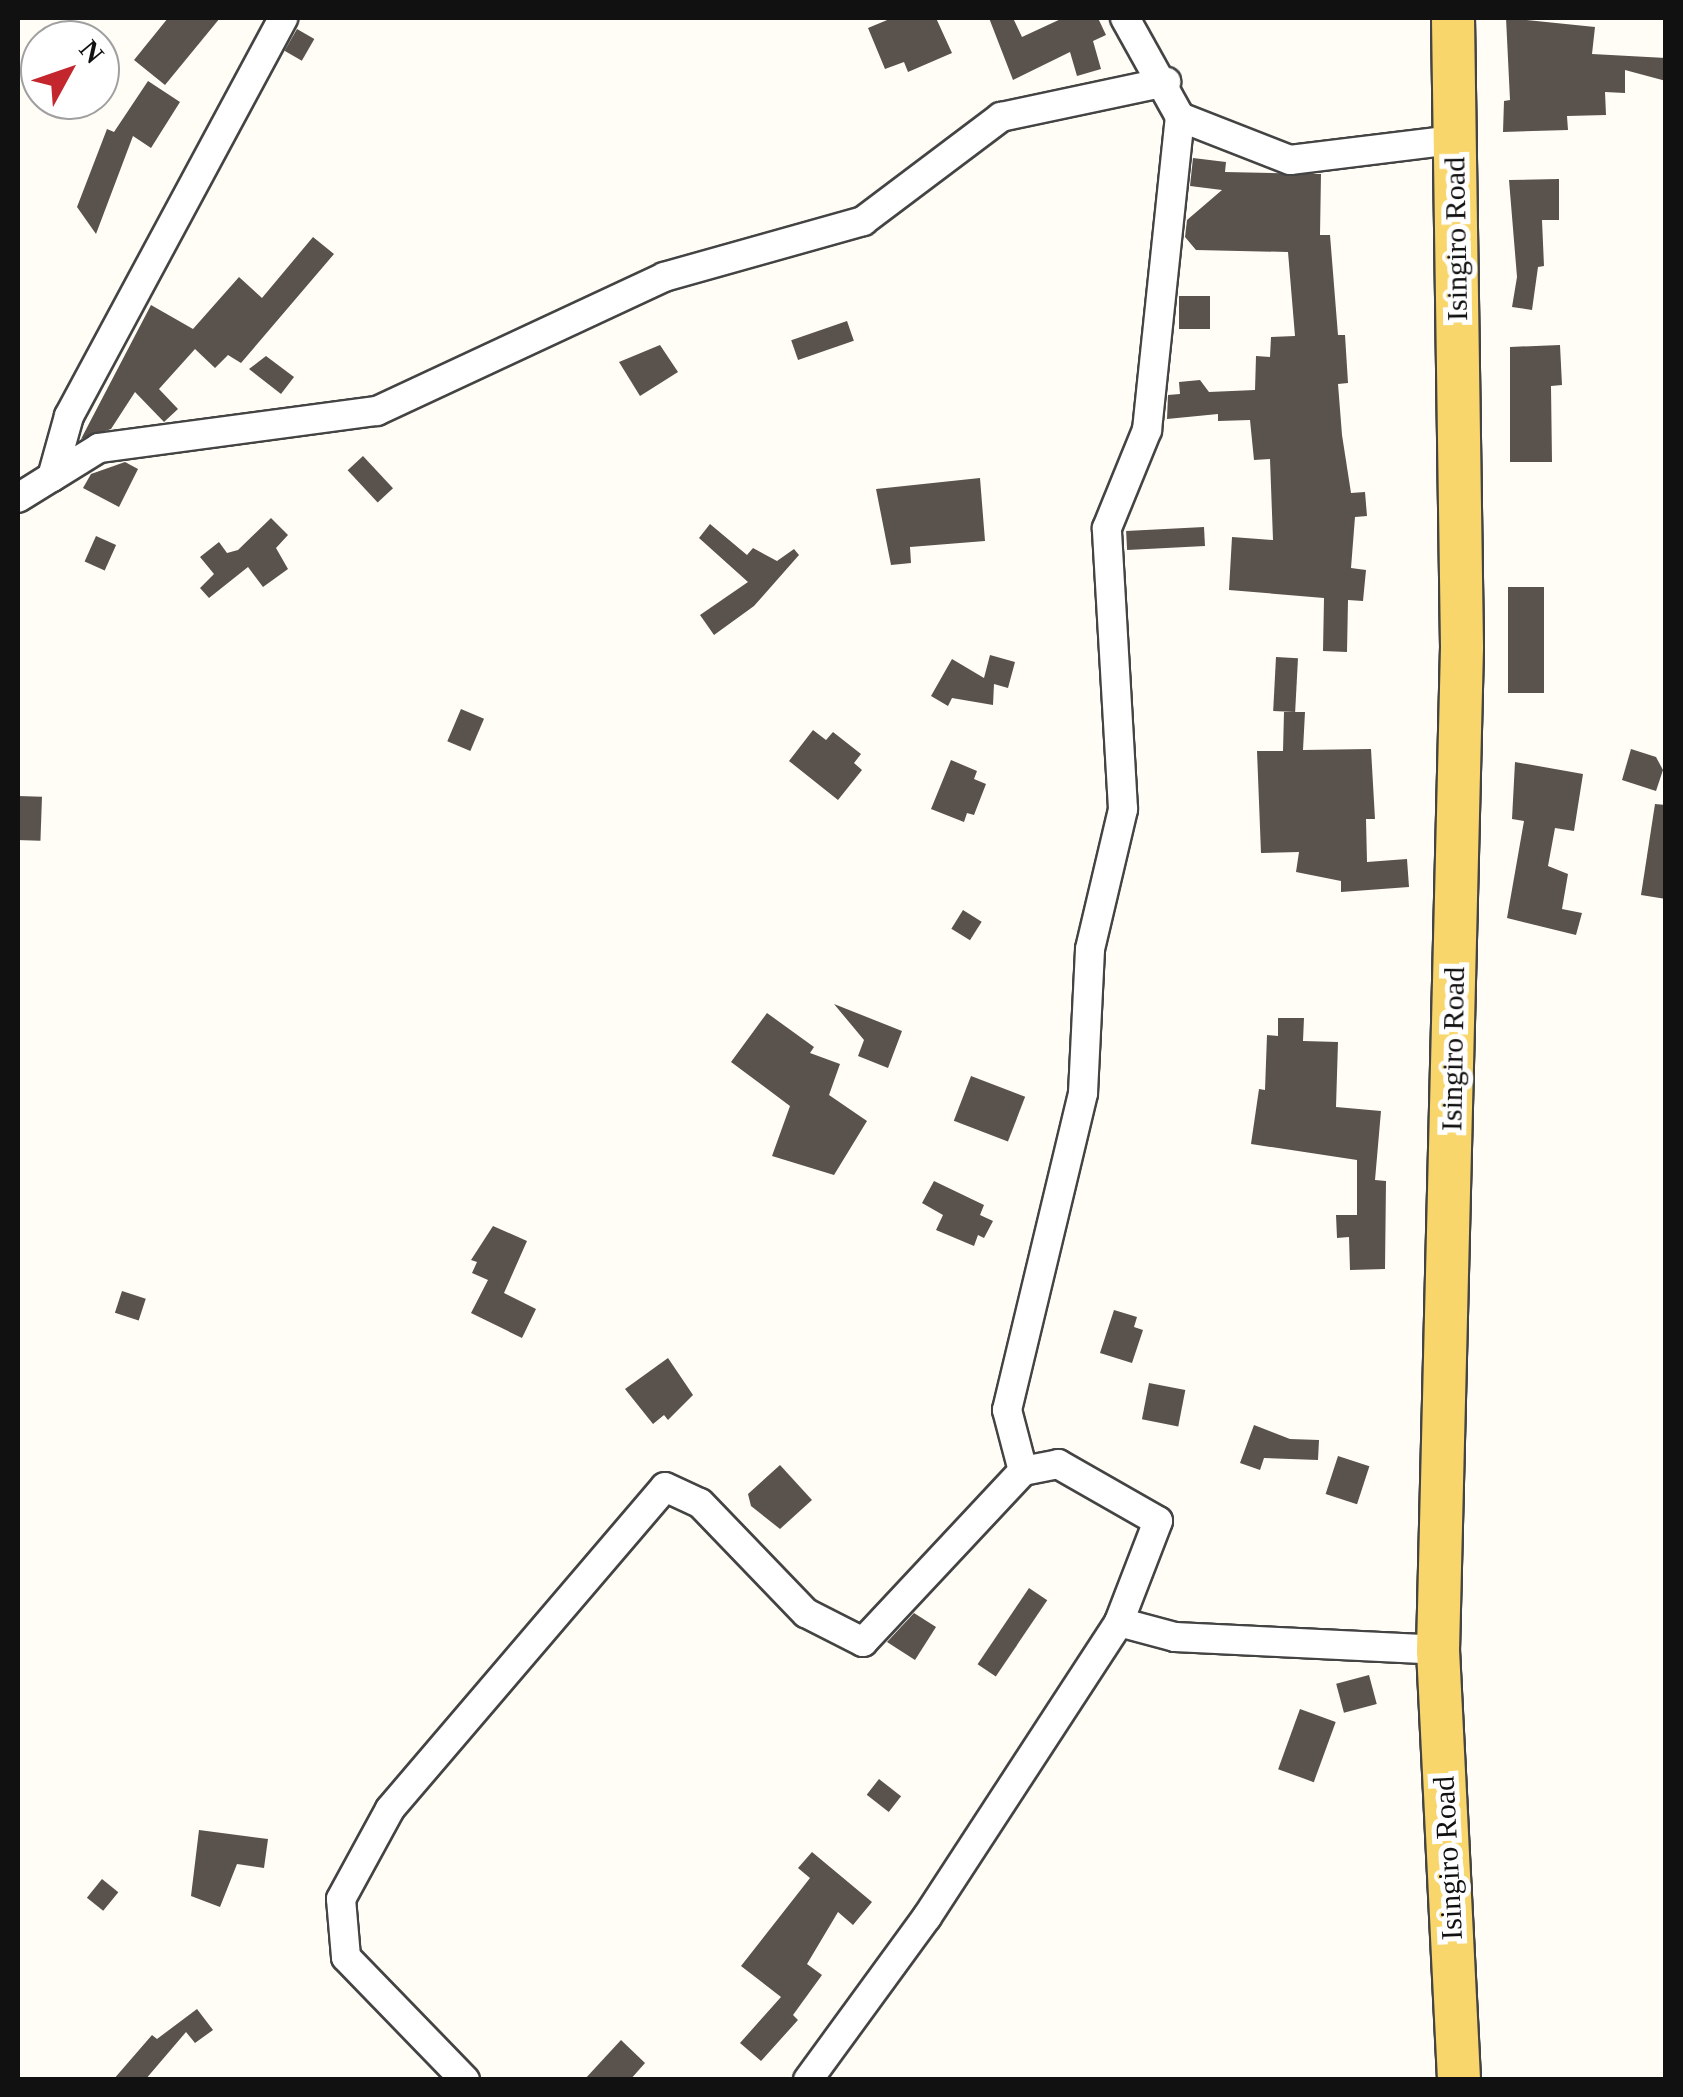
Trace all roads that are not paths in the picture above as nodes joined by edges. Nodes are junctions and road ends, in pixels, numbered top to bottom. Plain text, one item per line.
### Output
1 (283, 18) edge
2 (1125, 18) edge
3 (1454, 18) edge
4 (1166, 82) junction
5 (1180, 117) junction
6 (1454, 140) junction
7 (52, 477) junction
8 (18, 498) edge
9 (1023, 1471) junction
10 (1119, 1622) junction
11 (1438, 1650) junction
12 (465, 2080) edge
13 (808, 2080) edge
14 (1459, 2080) edge

1 - 7 street
2 - 4 street
3 - 6 main road, Isingiro Road
4 - 5 street
4 - 7 street
5 - 6 street
5 - 9 street
6 - 11 main road, Isingiro Road
7 - 8 street
9 - 10 street
9 - 12 street
10 - 11 street
10 - 13 street
11 - 14 main road, Isingiro Road

